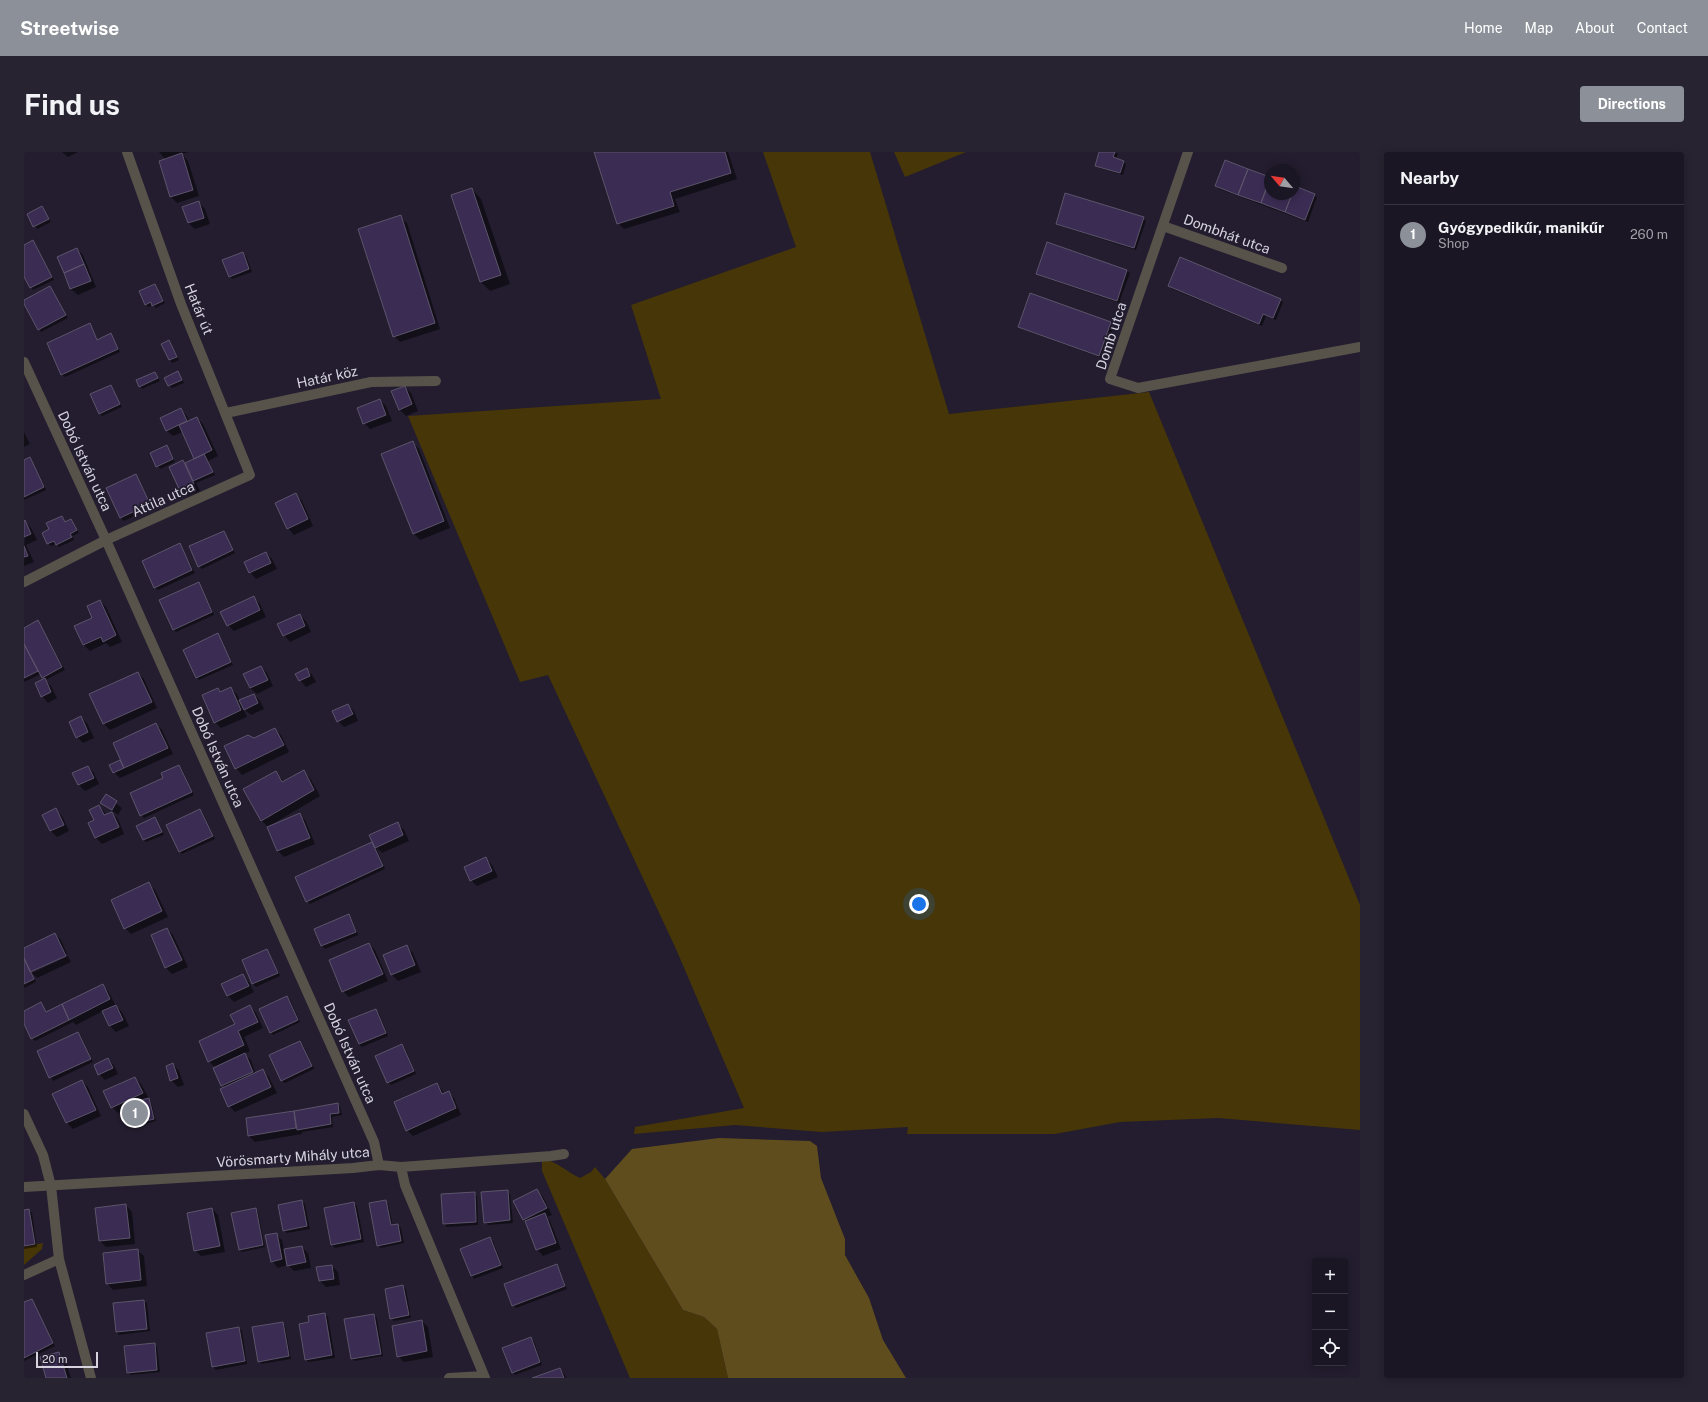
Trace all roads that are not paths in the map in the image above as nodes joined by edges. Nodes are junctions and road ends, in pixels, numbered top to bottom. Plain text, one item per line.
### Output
1 (127, 152) edge
2 (1188, 152) edge
3 (1163, 226) junction
4 (1282, 268) dead end
5 (1360, 347) edge
6 (24, 362) edge
7 (436, 381) dead end
8 (226, 413) junction
9 (250, 475) joint
10 (106, 540) junction
11 (24, 582) edge
12 (24, 1114) edge
13 (564, 1154) dead end
14 (379, 1165) junction
15 (401, 1167) junction
16 (51, 1186) junction
17 (24, 1187) edge
18 (59, 1259) junction
19 (24, 1275) edge
20 (485, 1377) edge
21 (90, 1378) edge
22 (449, 1378) edge

1 - 8 street, Határ út
2 - 3 street, Domb utca
3 - 4 street, Dombhát utca
3 - 5 street, Domb utca
6 - 10 street, Dobó István utca
7 - 8 street, Határ köz
8 - 9 street, Határ út
9 - 10 street, Attila utca
10 - 11 street, Attila utca
10 - 14 street, Dobó István utca
12 - 16 street
13 - 15 street, Vörösmarty Mihály utca
14 - 15 street, Vörösmarty Mihály utca
14 - 16 street, Vörösmarty Mihály utca
15 - 20 street
16 - 17 street, Vörösmarty Mihály utca
16 - 18 street
18 - 19 street
18 - 21 street
20 - 22 street

